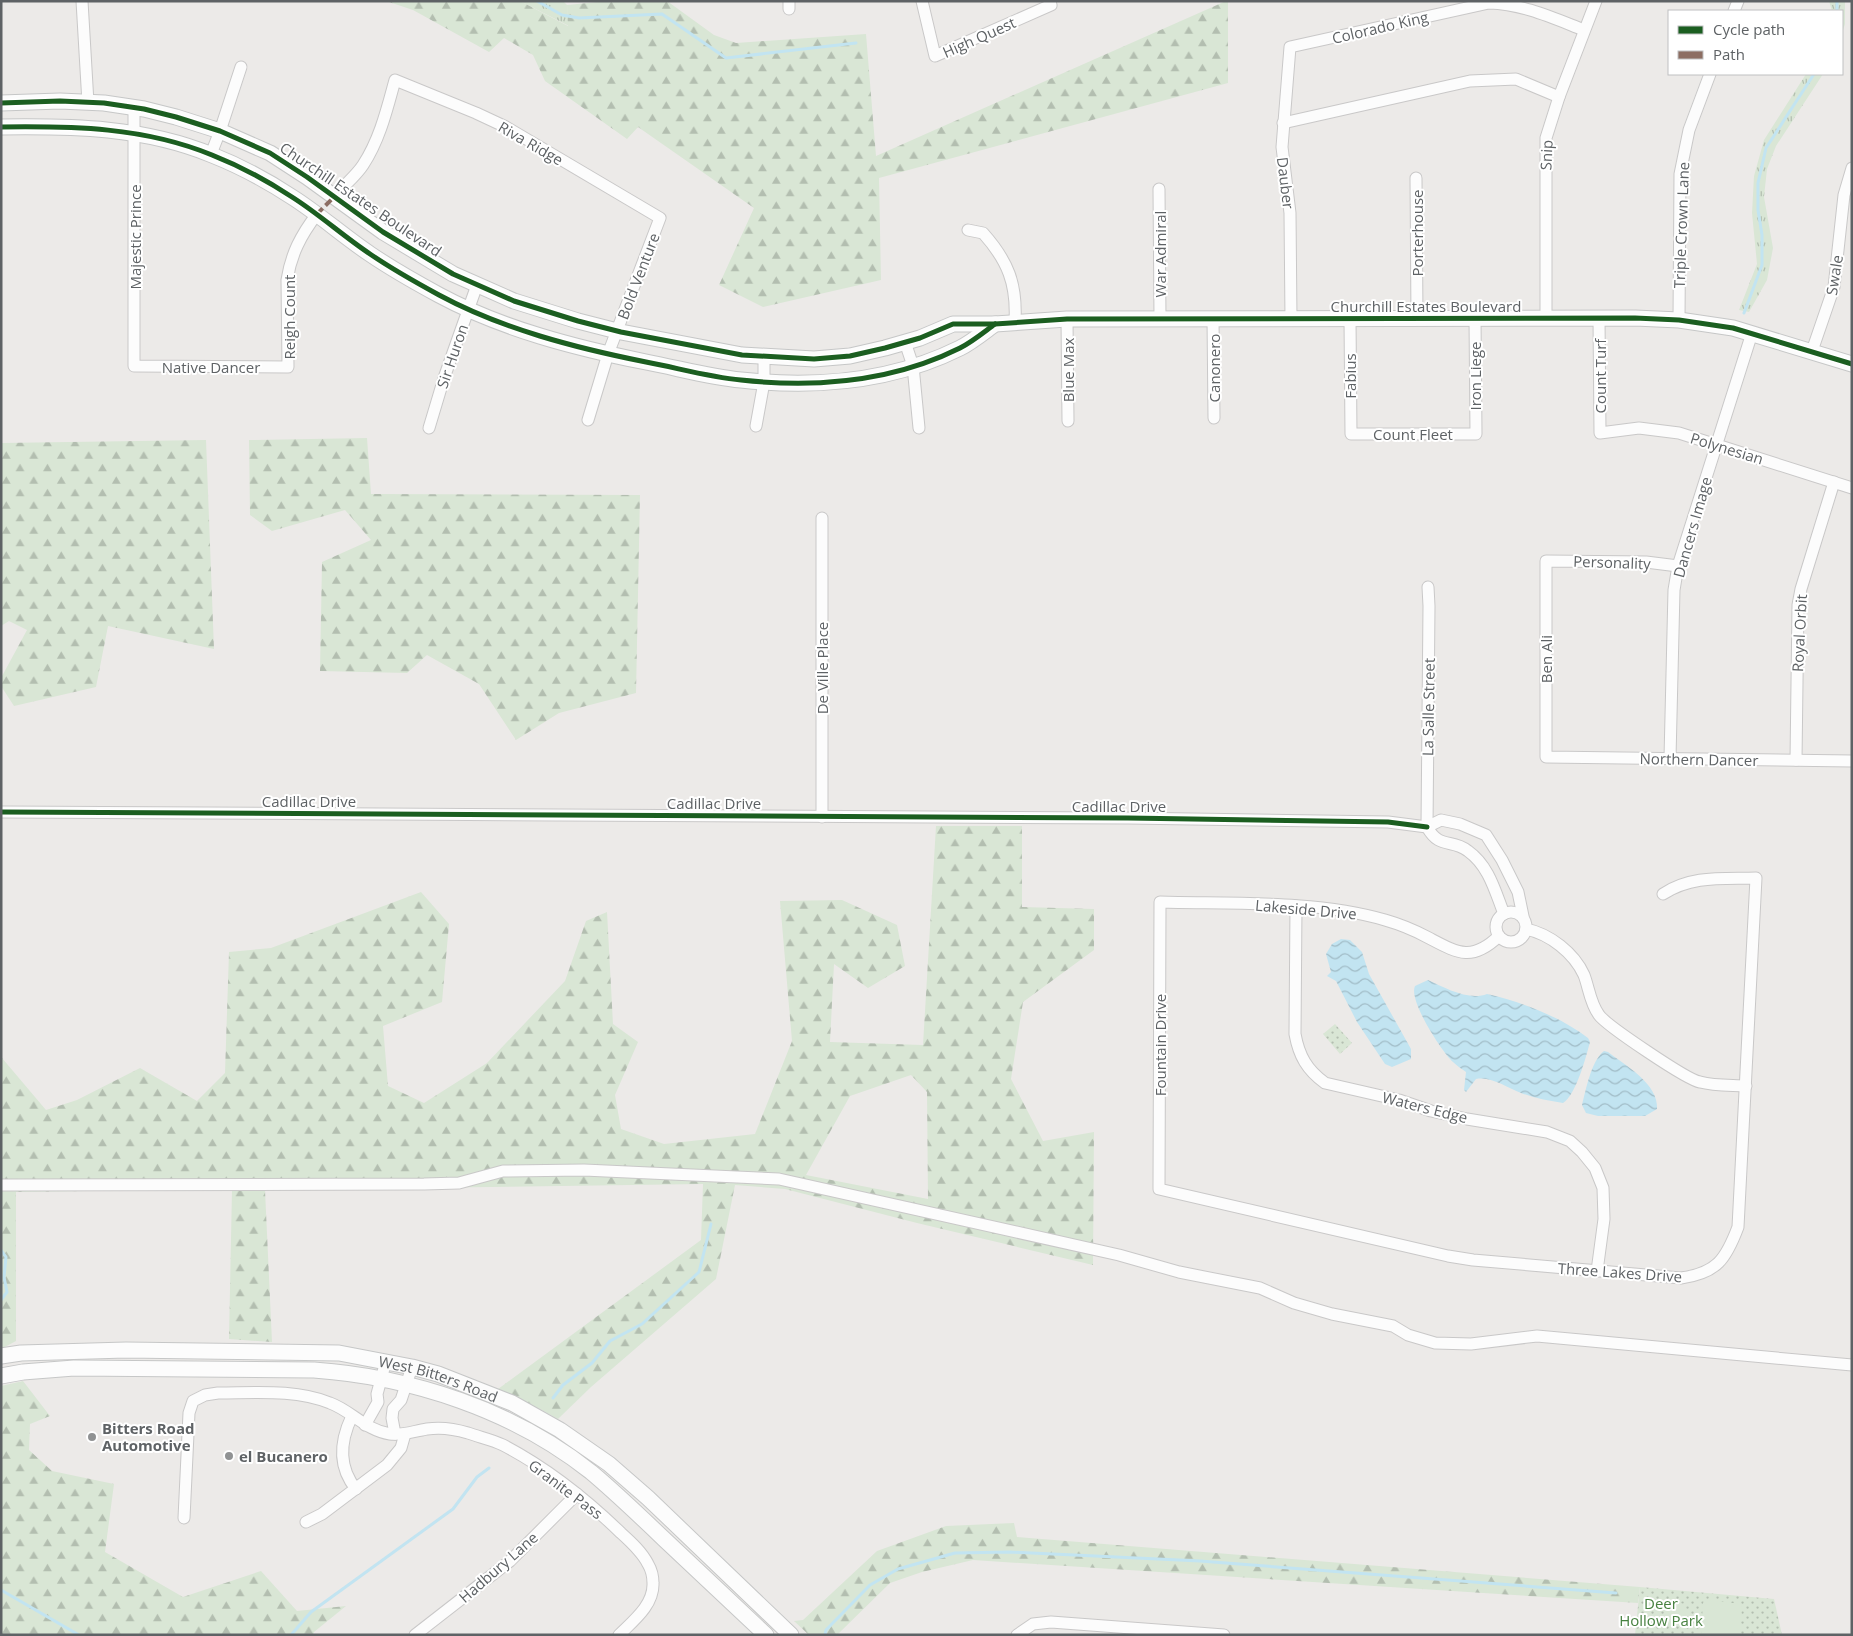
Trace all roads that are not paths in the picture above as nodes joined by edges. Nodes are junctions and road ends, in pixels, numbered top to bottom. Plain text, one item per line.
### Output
1 (82, 1) edge
2 (922, 1) edge
3 (1596, 1) edge
4 (1050, 3) edge
5 (1584, 30) junction
6 (1290, 47) joint
7 (241, 67) dead end
8 (1710, 75) edge
9 (1559, 97) junction
10 (88, 102) junction
11 (1, 103) edge
12 (134, 108) junction
13 (1283, 123) junction
14 (1, 128) edge
15 (220, 131) junction
16 (135, 134) junction
17 (211, 154) junction
18 (1852, 168) edge
19 (1416, 178) dead end
20 (1159, 189) dead end
21 (334, 196) junction
22 (317, 214) junction
23 (660, 218) joint
24 (968, 230) dead end
25 (477, 285) junction
26 (469, 309) junction
27 (1160, 318) junction
28 (1213, 318) junction
29 (1417, 318) junction
30 (1475, 318) junction
31 (1546, 318) junction
32 (1600, 318) junction
33 (1067, 319) junction
34 (1291, 319) junction
35 (1350, 319) junction
36 (1680, 320) junction
37 (1015, 322) junction
38 (995, 324) junction
39 (617, 330) junction
40 (1752, 333) junction
41 (905, 342) junction
42 (1812, 351) junction
43 (608, 354) junction
44 (764, 356) junction
45 (1852, 364) edge
46 (134, 366) joint
47 (913, 366) junction
48 (288, 367) joint
49 (764, 382) junction
50 (1214, 418) dead end
51 (588, 420) dead end
52 (1068, 421) dead end
53 (756, 426) dead end
54 (429, 428) dead end
55 (918, 428) dead end
56 (1600, 433) joint
57 (1351, 434) joint
58 (1476, 434) joint
59 (1716, 444) junction
60 (1834, 482) junction
61 (1852, 488) edge
62 (822, 518) dead end
63 (1546, 561) joint
64 (1678, 566) junction
65 (1428, 587) dead end
66 (1546, 757) joint
67 (1670, 758) junction
68 (1796, 760) junction
69 (1852, 761) edge
70 (1, 812) edge
71 (822, 817) junction
72 (1426, 827) junction
73 (1470, 827) junction
74 (1461, 847) junction
75 (1506, 869) junction
76 (1490, 876) junction
77 (1664, 894) dead end
78 (1160, 902) joint
79 (1296, 906) junction
80 (1504, 914) junction
81 (1523, 916) junction
82 (1526, 929) junction
83 (1499, 936) junction
84 (1746, 1086) junction
85 (1, 1185) edge
86 (1159, 1189) joint
87 (1597, 1271) junction
88 (126, 1350) junction
89 (1, 1356) edge
90 (386, 1361) junction
91 (1852, 1365) edge
92 (412, 1367) junction
93 (127, 1368) junction
94 (1, 1376) edge
95 (382, 1379) junction
96 (407, 1384) junction
97 (378, 1402) junction
98 (393, 1409) junction
99 (352, 1416) junction
100 (365, 1425) junction
101 (560, 1430) junction
102 (400, 1434) junction
103 (549, 1443) junction
104 (356, 1489) junction
105 (577, 1494) junction
106 (184, 1518) dead end
107 (306, 1522) dead end
108 (1136, 1631) edge
109 (415, 1635) edge
110 (619, 1635) edge
111 (766, 1635) edge
112 (791, 1635) edge
113 (1018, 1635) edge
114 (1224, 1635) edge

1 - 10 street
2 - 4 street, High Quest
3 - 5 street, Snip
5 - 6 street, Colorado King
5 - 9 street, Snip
6 - 13 street, Dauber
7 - 15 street
8 - 36 street, Triple Crown Lane
9 - 13 street
9 - 31 street, Snip
10 - 11 street, Churchill Estates Boulevard
10 - 12 street, Churchill Estates Boulevard
12 - 15 street, Churchill Estates Boulevard
12 - 16 street, Majestic Prince
13 - 34 street, Dauber
14 - 16 street, Churchill Estates Boulevard
15 - 17 street
15 - 21 street, Churchill Estates Boulevard
16 - 17 street, Churchill Estates Boulevard
16 - 46 street, Majestic Prince
17 - 22 street, Churchill Estates Boulevard
18 - 42 street, Swale
19 - 29 street, Porterhouse
20 - 27 street, War Admiral
21 - 23 street, Riva Ridge
21 - 25 street, Churchill Estates Boulevard
22 - 26 street, Churchill Estates Boulevard
22 - 48 street, Reigh Count
23 - 39 street, Bold Venture
24 - 37 street
25 - 26 street, Sir Huron
25 - 39 street, Churchill Estates Boulevard
26 - 43 street, Churchill Estates Boulevard
26 - 54 street, Sir Huron
27 - 28 street, Churchill Estates Boulevard
27 - 33 street, Churchill Estates Boulevard
28 - 34 street, Churchill Estates Boulevard
28 - 50 street, Canonero
29 - 30 street, Churchill Estates Boulevard
29 - 35 street, Churchill Estates Boulevard
30 - 31 street, Churchill Estates Boulevard
30 - 58 street, Iron Liege
31 - 32 street, Churchill Estates Boulevard
32 - 36 street, Churchill Estates Boulevard
32 - 56 street, Count Turf
33 - 37 street, Churchill Estates Boulevard
33 - 52 street, Blue Max
34 - 35 street, Churchill Estates Boulevard
35 - 57 street, Fabius
36 - 40 street, Churchill Estates Boulevard
37 - 38 street, Churchill Estates Boulevard
38 - 41 street, Churchill Estates Boulevard
38 - 47 street, Churchill Estates Boulevard
39 - 43 street, Bold Venture
39 - 44 street, Churchill Estates Boulevard
40 - 42 street, Churchill Estates Boulevard
40 - 59 street, Dancers Image
41 - 44 street, Churchill Estates Boulevard
41 - 47 street
42 - 45 street, Churchill Estates Boulevard
43 - 49 street, Churchill Estates Boulevard
43 - 51 street, Bold Venture
44 - 49 street
46 - 48 street, Native Dancer
47 - 49 street, Churchill Estates Boulevard
47 - 55 street
49 - 53 street
56 - 59 street, Polynesian
57 - 58 street, Count Fleet
59 - 60 street, Polynesian
59 - 64 street, Dancers Image
60 - 61 street, Polynesian
60 - 68 street, Royal Orbit
62 - 71 street, De Ville Place
63 - 64 street, Personality
63 - 66 street, Ben Ali
64 - 67 street, Dancers Image
65 - 72 street, La Salle Street
66 - 67 street, Northern Dancer
67 - 68 street, Northern Dancer
68 - 69 street, Northern Dancer
70 - 71 street, Cadillac Drive
71 - 72 street, Cadillac Drive
72 - 73 street
72 - 74 street
73 - 74 street
73 - 75 street
74 - 76 street
75 - 76 street
75 - 81 street
76 - 80 street
77 - 84 street, Three Lakes Drive
78 - 79 street, Lakeside Drive
78 - 86 street, Fountain Drive
79 - 83 street, Lakeside Drive
79 - 87 street, Waters Edge
80 - 81 street
80 - 83 street
81 - 82 street
82 - 83 street
82 - 84 street
84 - 87 street, Three Lakes Drive
85 - 91 street
86 - 87 street, Three Lakes Drive
88 - 89 street, West Bitters Road
88 - 90 street, West Bitters Road
88 - 93 street
90 - 92 street, West Bitters Road
90 - 95 street
92 - 96 street
92 - 101 street, West Bitters Road
93 - 94 street, West Bitters Road
93 - 95 street, West Bitters Road
95 - 96 street, West Bitters Road
95 - 97 street
96 - 98 street
96 - 103 street, West Bitters Road
97 - 98 street
97 - 100 street
98 - 102 street
99 - 100 street, Granite Pass
99 - 104 street
99 - 106 street, Granite Pass
100 - 102 street, Granite Pass
101 - 103 street
101 - 112 street, West Bitters Road
102 - 104 street
102 - 105 street, Granite Pass
103 - 111 street, West Bitters Road
104 - 107 street
105 - 109 street, Hadbury Lane
105 - 110 street, Granite Pass
108 - 113 street
108 - 114 street

